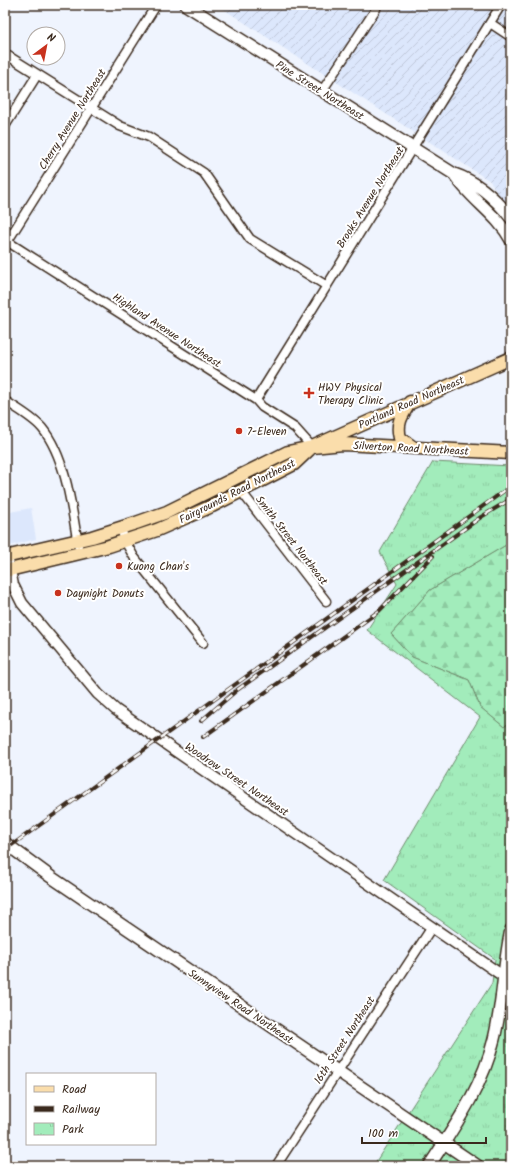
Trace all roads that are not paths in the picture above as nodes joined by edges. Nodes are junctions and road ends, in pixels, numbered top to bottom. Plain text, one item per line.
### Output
1 (186, 5) edge
2 (501, 5) edge
3 (155, 7) dead end
4 (376, 9) dead end
5 (490, 23) junction
6 (511, 37) edge
7 (5, 54) edge
8 (37, 75) junction
9 (322, 91) junction
10 (92, 109) junction
11 (5, 126) edge
12 (413, 148) junction
13 (454, 174) junction
14 (511, 218) edge
15 (511, 240) edge
16 (6, 241) edge
17 (327, 286) junction
18 (511, 358) edge
19 (256, 400) junction
20 (5, 401) edge
21 (410, 402) junction
22 (312, 447) junction
23 (415, 448) junction
24 (511, 452) edge
25 (241, 491) junction
26 (121, 528) junction
27 (77, 540) junction
28 (126, 541) junction
29 (79, 553) junction
30 (6, 556) edge
31 (7, 570) edge
32 (326, 601) dead end
33 (203, 643) dead end
34 (5, 843) edge
35 (432, 927) junction
36 (511, 930) edge
37 (503, 976) junction
38 (337, 1071) junction
39 (444, 1143) junction
40 (276, 1166) edge
41 (429, 1166) edge
42 (478, 1166) edge

1 - 9 main road, Pine Street Northeast
2 - 5 street, Brooks Avenue Northeast
3 - 10 street, Cherry Avenue Northeast
4 - 9 street
5 - 6 street
5 - 12 street, Brooks Avenue Northeast
7 - 8 street
8 - 10 street
8 - 11 street
9 - 12 main road, Pine Street Northeast
10 - 16 street, Cherry Avenue Northeast
10 - 17 street
12 - 13 main road, Pine Street Northeast
12 - 17 street, Brooks Avenue Northeast
13 - 14 main road, Pine Street Northeast
13 - 15 main road, Pine Street Northeast
16 - 19 street, Highland Avenue Northeast
17 - 19 street, Brooks Avenue Northeast
18 - 21 main road, Portland Road Northeast
19 - 22 street, Highland Avenue Northeast
20 - 27 street
21 - 22 main road, Portland Road Northeast
21 - 23 main road
22 - 23 main road, Silverton Road Northeast
22 - 25 main road, Fairgrounds Road Northeast
22 - 26 main road, Fairgrounds Road Northeast
23 - 24 main road, Silverton Road Northeast
25 - 28 main road, Fairgrounds Road Northeast
25 - 32 street, Smith Street Northeast
26 - 27 main road, Fairgrounds Road Northeast
26 - 28 street
27 - 29 street
27 - 30 main road, Fairgrounds Road Northeast
28 - 29 main road, Fairgrounds Road Northeast
28 - 33 street
29 - 31 main road, Fairgrounds Road Northeast
30 - 31 street, Woodrow Street Northeast
31 - 35 street, Woodrow Street Northeast
34 - 38 main road, Sunnyview Road Northeast
35 - 37 street, Woodrow Street Northeast
35 - 38 street, 16th Street Northeast
36 - 37 main road
37 - 39 main road
38 - 39 main road, Sunnyview Road Northeast
38 - 40 street, 16th Street Northeast
39 - 41 main road
39 - 42 main road, Sunnyview Road Northeast

